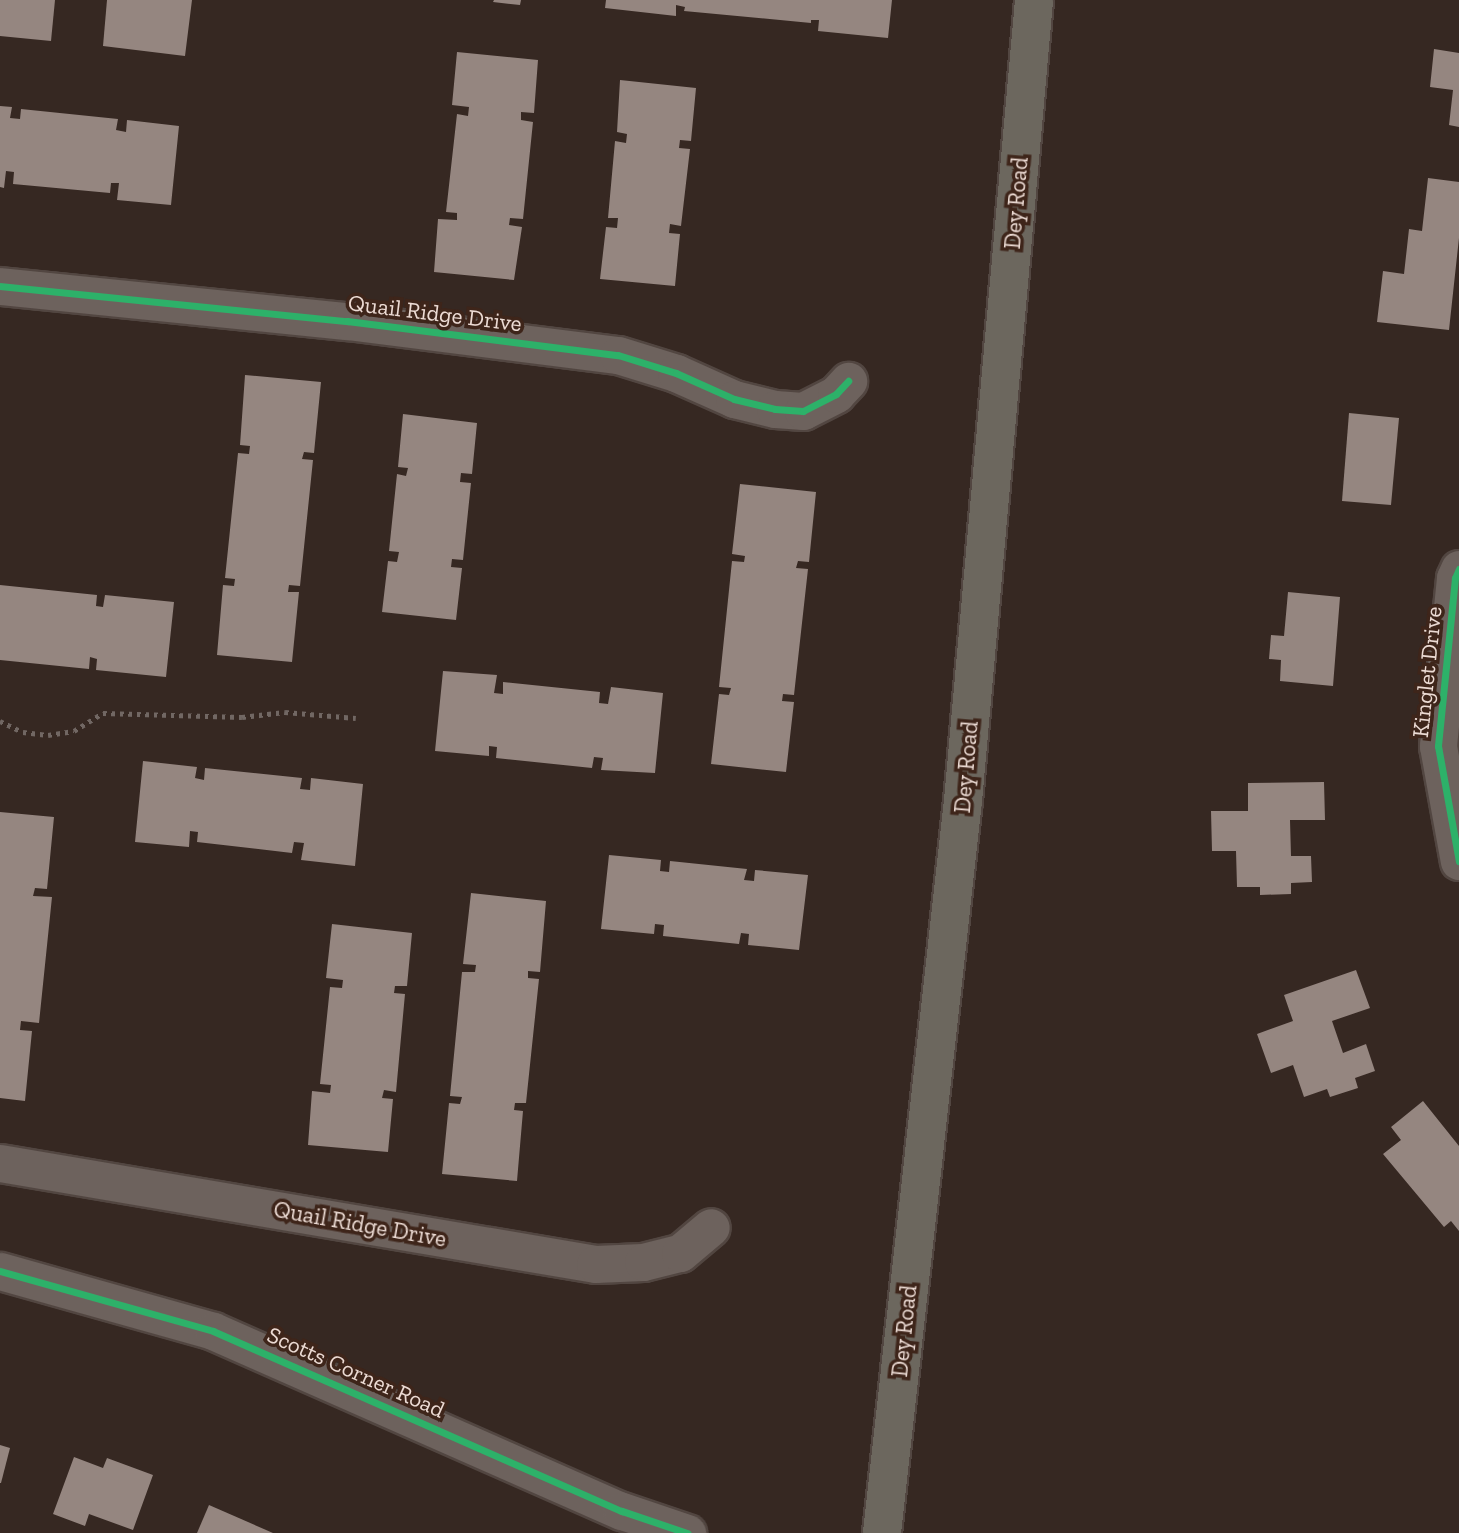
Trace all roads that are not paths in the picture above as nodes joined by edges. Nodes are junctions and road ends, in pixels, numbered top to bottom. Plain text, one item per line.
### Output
1 (1034, 0) edge
2 (0, 286) edge
3 (848, 381) dead end
4 (1459, 569) edge
5 (1459, 861) edge
6 (0, 1163) edge
7 (711, 1227) dead end
8 (0, 1270) edge
9 (687, 1533) edge
10 (882, 1533) edge

1 - 10 main road, Dey Road
2 - 3 street, Quail Ridge Drive
4 - 5 street, Kinglet Drive
6 - 7 street, Quail Ridge Drive
8 - 9 street, Scotts Corner Road

